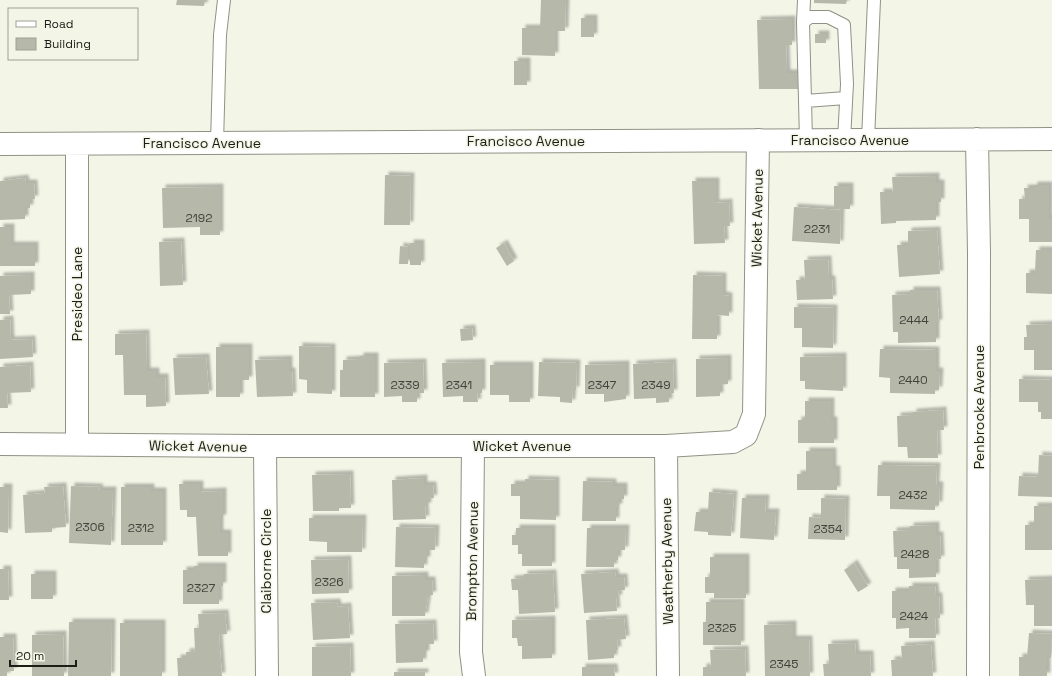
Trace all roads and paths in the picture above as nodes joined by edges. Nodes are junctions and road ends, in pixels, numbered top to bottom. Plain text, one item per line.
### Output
1 (224, 0) edge
2 (804, 0) edge
3 (874, 0) edge
4 (803, 22) junction
5 (846, 98) junction
6 (805, 100) junction
7 (977, 139) junction
8 (1052, 139) edge
9 (758, 140) junction
10 (806, 140) junction
11 (844, 140) junction
12 (868, 140) junction
13 (217, 143) junction
14 (0, 144) edge
15 (78, 144) junction
16 (0, 444) edge
17 (78, 444) junction
18 (265, 446) junction
19 (473, 446) junction
20 (666, 446) junction
21 (267, 676) edge
22 (474, 676) edge
23 (668, 676) edge
24 (978, 676) edge

1 - 13 lane
2 - 4 lane
3 - 12 lane
4 - 5 lane
4 - 6 lane
5 - 6 lane
5 - 11 lane
6 - 10 lane
7 - 8 street, Francisco Avenue
7 - 12 street, Francisco Avenue
7 - 24 street, Penbrooke Avenue
9 - 10 street, Francisco Avenue
9 - 13 street, Francisco Avenue
9 - 20 street, Wicket Avenue
10 - 11 street, Francisco Avenue
11 - 12 street, Francisco Avenue
13 - 15 street, Francisco Avenue
14 - 15 street, Francisco Avenue
15 - 17 street, Presideo Lane
16 - 17 street, Wicket Avenue
17 - 18 street, Wicket Avenue
18 - 19 street, Wicket Avenue
18 - 21 street, Claiborne Circle
19 - 20 street, Wicket Avenue
19 - 22 street, Brompton Avenue
20 - 23 street, Weatherby Avenue

